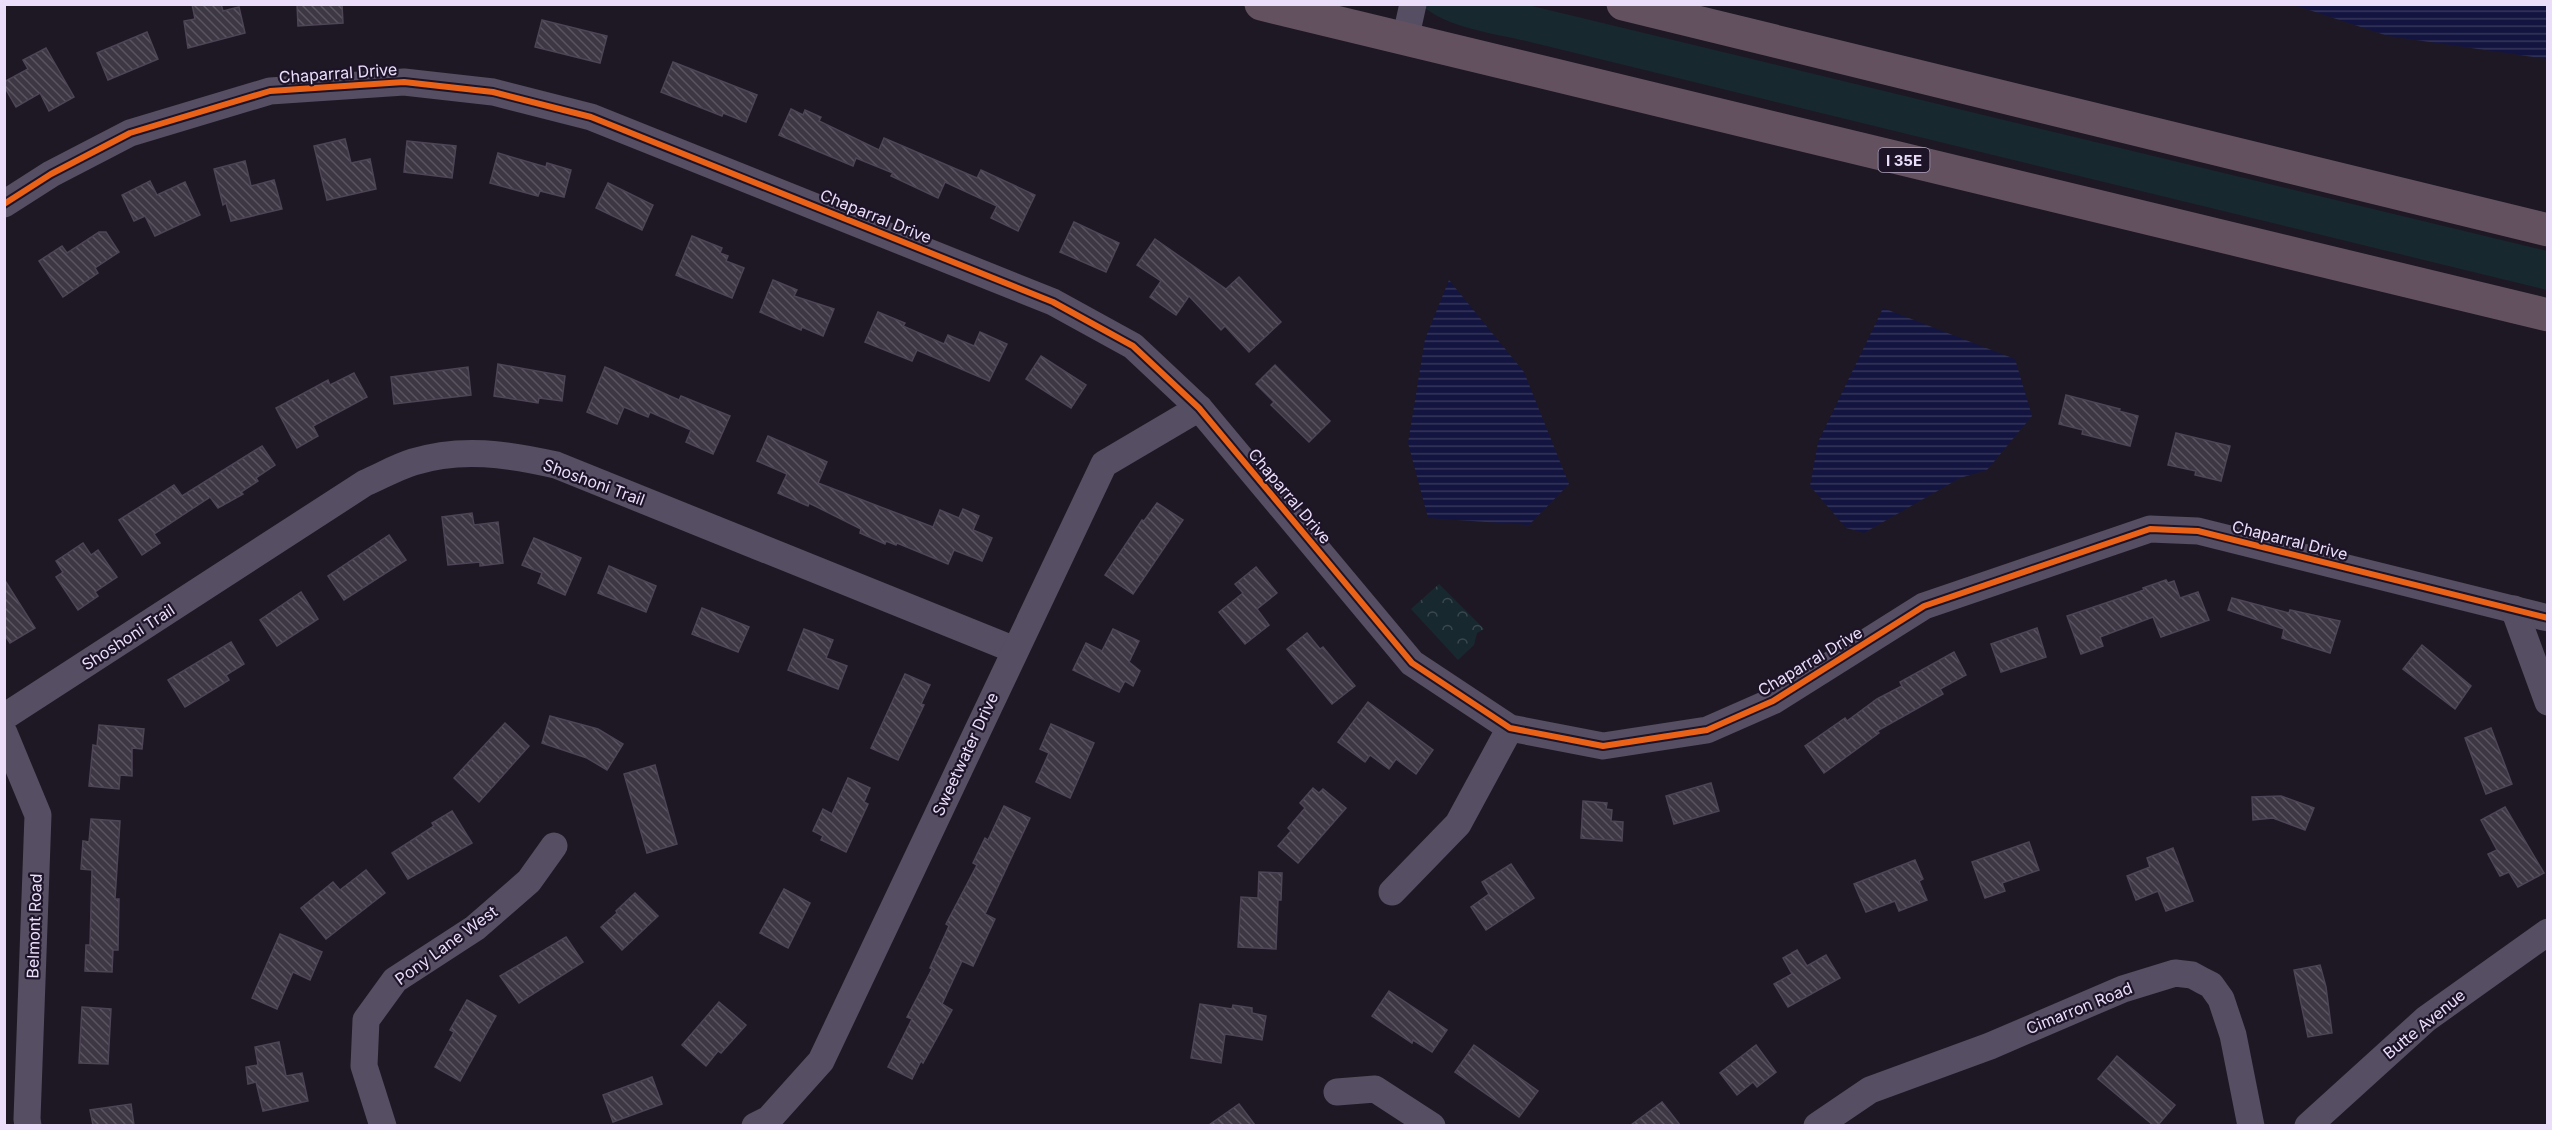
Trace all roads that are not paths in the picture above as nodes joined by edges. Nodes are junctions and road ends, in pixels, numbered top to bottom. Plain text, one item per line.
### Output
1 (1262, 4) edge
2 (1413, 4) edge
3 (1623, 4) edge
4 (1405, 40) junction
5 (4, 204) edge
6 (2547, 230) edge
7 (2547, 315) edge
8 (1199, 408) junction
9 (2514, 609) junction
10 (2547, 618) edge
11 (1015, 650) junction
12 (2547, 702) edge
13 (4, 717) edge
14 (1510, 728) junction
15 (4, 733) edge
16 (554, 846) dead end
17 (1392, 892) dead end
18 (2547, 932) edge
19 (1337, 1092) dead end
20 (28, 1125) edge
21 (383, 1125) edge
22 (755, 1125) edge
23 (1432, 1125) edge
24 (1817, 1125) edge
25 (2251, 1125) edge
26 (2308, 1125) edge

1 - 4 highway, I 35E
2 - 4 street
3 - 6 highway
4 - 7 highway, I 35E
5 - 8 street, Chaparral Drive
8 - 11 street, Sweetwater Drive
8 - 14 street, Chaparral Drive
9 - 10 street, Chaparral Drive
9 - 12 street
9 - 14 street, Chaparral Drive
11 - 13 street, Shoshoni Trail
11 - 22 street, Sweetwater Drive
14 - 17 street
15 - 20 street, Belmont Road
16 - 21 street, Pony Lane West
18 - 26 street, Butte Avenue
19 - 23 street
24 - 25 street, Cimarron Road

